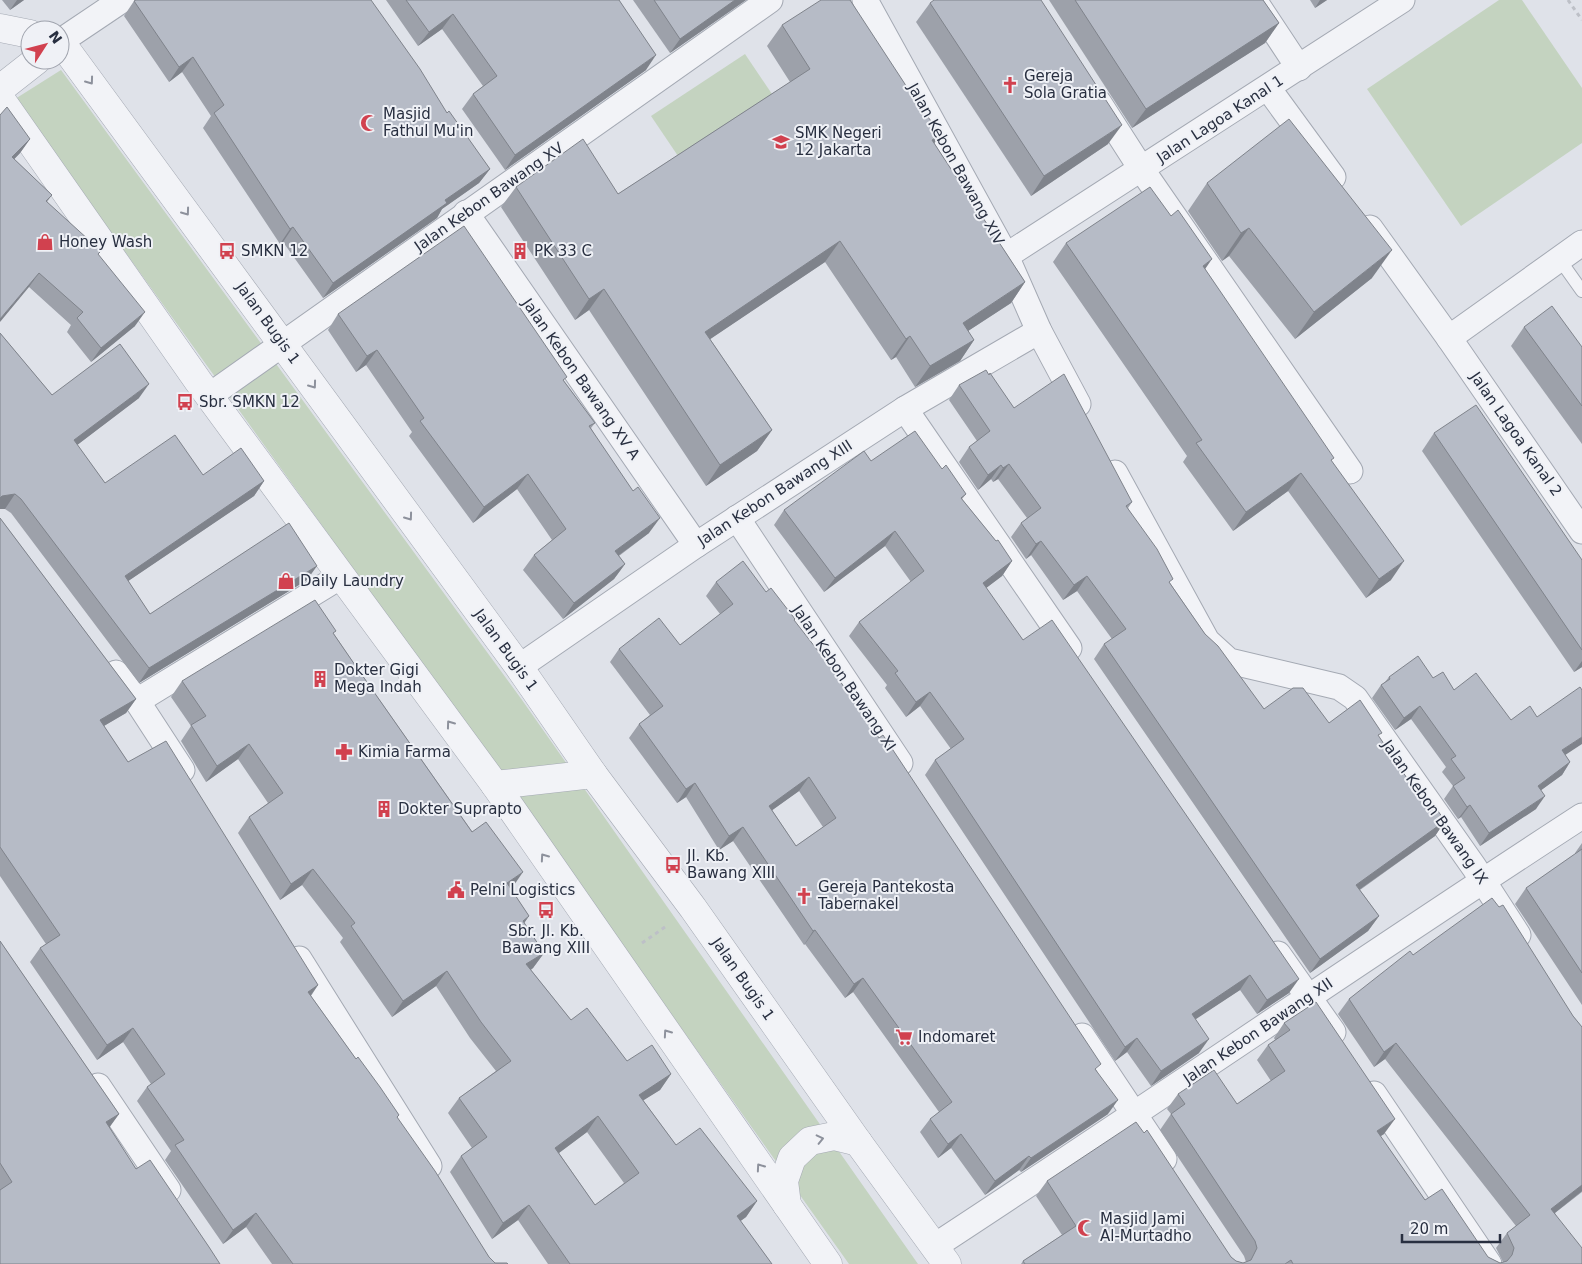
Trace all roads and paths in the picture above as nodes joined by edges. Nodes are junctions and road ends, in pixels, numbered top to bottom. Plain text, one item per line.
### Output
1 (122, 0) edge
2 (770, 0) edge
3 (865, 0) edge
4 (1254, 0) edge
5 (1402, 0) edge
6 (1568, 0) edge
7 (1582, 20) edge
8 (0, 28) edge
9 (20, 32) edge
10 (70, 34) edge
11 (70, 55) edge
12 (1298, 68) junction
13 (24, 70) edge
14 (1084, 81) edge
15 (1268, 88) junction
16 (0, 89) edge
17 (0, 98) edge
18 (486, 168) edge
19 (1142, 170) junction
20 (501, 189) junction
21 (466, 213) junction
22 (1582, 243) edge
23 (1006, 256) junction
24 (1560, 260) junction
25 (1582, 291) edge
26 (1039, 331) junction
27 (1449, 338) junction
28 (282, 343) junction
29 (209, 396) junction
30 (905, 409) junction
31 (1091, 428) edge
32 (1105, 454) edge
33 (1350, 471) dead end
34 (737, 518) junction
35 (1582, 531) edge
36 (696, 545) junction
37 (341, 576) junction
38 (102, 655) edge
39 (519, 667) junction
40 (1082, 667) edge
41 (137, 701) junction
42 (593, 774) junction
43 (913, 782) edge
44 (494, 785) junction
45 (196, 792) edge
46 (1582, 816) edge
47 (1483, 880) junction
48 (675, 920) dead end
49 (1268, 938) edge
50 (290, 943) edge
51 (634, 949) dead end
52 (1534, 958) edge
53 (1308, 997) junction
54 (1068, 1014) edge
55 (1345, 1050) edge
56 (82, 1063) edge
57 (1361, 1075) edge
58 (1135, 1115) junction
59 (858, 1142) junction
60 (1179, 1182) edge
61 (440, 1183) edge
62 (787, 1205) junction
63 (182, 1211) edge
64 (941, 1255) edge
65 (828, 1264) edge
66 (1489, 1264) edge

1 - 10 street
2 - 20 street, Jalan Kebon Bawang XV
3 - 23 street, Jalan Kebon Bawang XIV
4 - 12 street, Jalan Lagoa Kanal 1
5 - 12 street, Jalan Lagoa Kanal 1
6 - 7 path
8 - 9 street
11 -> 28 street, Jalan Bugis 1
12 - 15 street, Jalan Lagoa Kanal 1
13 - 16 street
14 - 19 street, Jalan Lagoa Kanal 1
15 - 19 street, Jalan Lagoa Kanal 1
15 - 27 street, Jalan Lagoa Kanal 2
17 - 29 street
18 - 20 street
19 - 23 street, Jalan Lagoa Kanal 1
19 - 33 street
20 - 21 street, Jalan Kebon Bawang XV
21 - 28 street, Jalan Kebon Bawang XV
21 - 36 street, Jalan Kebon Bawang XV A
22 - 24 street
23 - 26 street, Jalan Kebon Bawang XIV
24 - 25 lane
24 - 27 street
26 - 30 street, Jalan Kebon Bawang XIII
26 - 31 street
27 - 35 street, Jalan Lagoa Kanal 2
28 - 29 street, Jalan Kebon Bawang XV
28 -> 39 street, Jalan Bugis 1
29 - 37 street
30 - 34 street, Jalan Kebon Bawang XIII
30 - 40 street
32 - 47 street, Jalan Kebon Bawang IX
34 - 36 street, Jalan Kebon Bawang XIII
34 - 43 street, Jalan Kebon Bawang XI
36 - 39 street, Jalan Kebon Bawang XIII
37 - 41 street
44 -> 37 street
38 - 41 street
39 - 42 street, Jalan Bugis 1
41 - 45 street
42 - 44 street
42 - 59 street, Jalan Bugis 1
62 -> 44 street
46 - 47 street, Jalan Kebon Bawang XII
47 - 52 street, Jalan Kebon Bawang IX
47 - 53 street, Jalan Kebon Bawang XII
48 - 51 path
49 - 53 street
50 - 61 street
53 - 55 street
53 - 58 street, Jalan Kebon Bawang XII
54 - 58 street
56 - 63 street
57 - 66 street
58 - 60 street
58 - 64 street, Jalan Kebon Bawang XII
62 -> 59 street
59 - 64 street, Jalan Bugis 1
62 - 65 street

